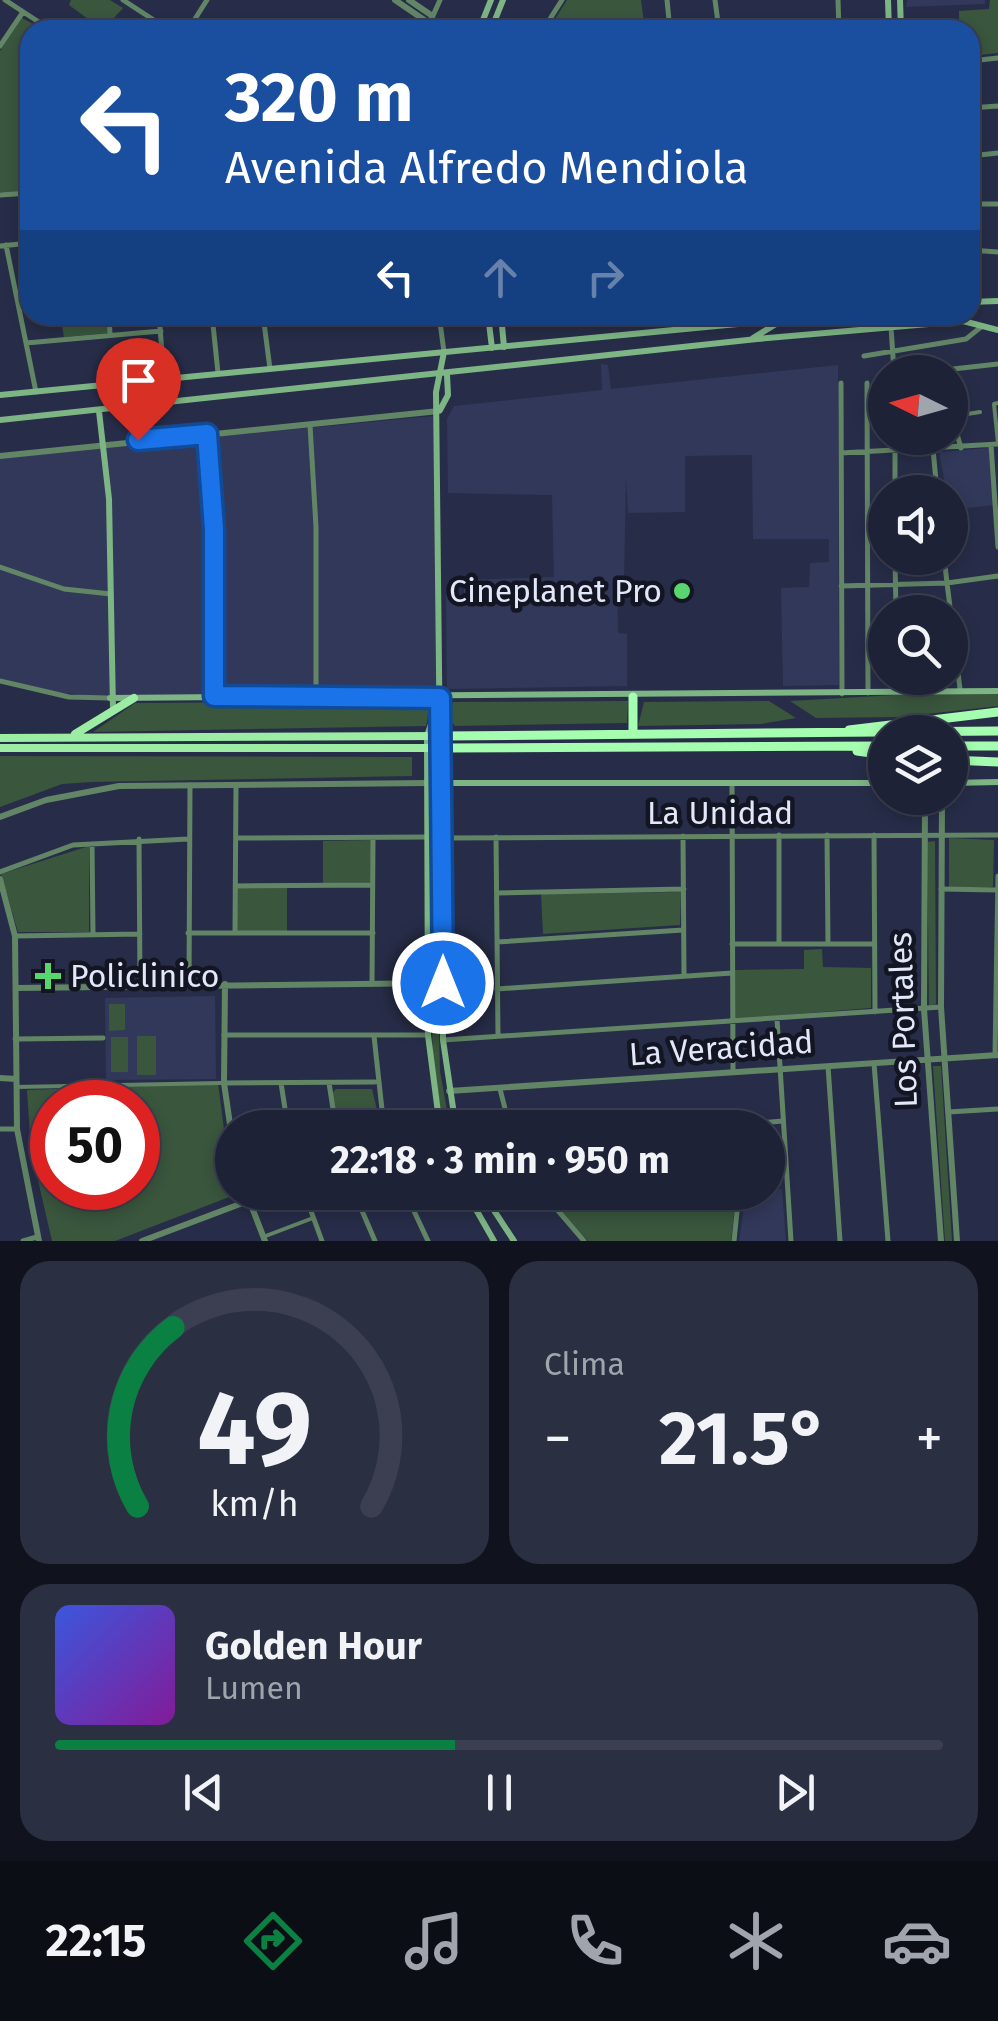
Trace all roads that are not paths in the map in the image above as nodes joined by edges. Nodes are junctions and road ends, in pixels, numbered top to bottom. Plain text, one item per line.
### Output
1 (4, 0) edge
2 (122, 0) edge
3 (394, 0) edge
4 (410, 0) edge
5 (440, 0) edge
6 (23, 12) junction
7 (432, 18) joint
8 (36, 20) edge
9 (153, 20) edge
10 (424, 20) edge
11 (0, 46) edge
12 (3, 246) edge
13 (20, 318) edge
14 (22, 325) edge
15 (109, 325) edge
16 (160, 325) edge
17 (213, 325) edge
18 (265, 325) edge
19 (440, 325) edge
20 (489, 325) edge
21 (501, 325) edge
22 (757, 325) edge
23 (775, 325) edge
24 (913, 325) edge
25 (973, 325) edge
26 (751, 326) joint
27 (891, 328) junction
28 (981, 328) junction
29 (998, 330) edge
30 (161, 332) junction
31 (110, 334) junction
32 (752, 339) junction
33 (26, 343) junction
34 (504, 347) junction
35 (492, 348) junction
36 (444, 352) junction
37 (894, 352) junction
38 (864, 356) dead end
39 (998, 364) edge
40 (968, 367) edge
41 (270, 370) junction
42 (218, 373) junction
43 (446, 375) junction
44 (164, 378) junction
45 (436, 378) junction
46 (867, 382) dead end
47 (841, 383) dead end
48 (36, 392) junction
49 (0, 395) edge
50 (998, 404) edge
51 (99, 411) junction
52 (439, 411) junction
53 (968, 412) edge
54 (980, 412) dead end
55 (0, 420) edge
56 (310, 425) junction
57 (207, 434) junction
58 (104, 444) junction
59 (996, 444) edge
60 (968, 447) edge
61 (868, 452) joint
62 (841, 453) junction
63 (868, 455) edge
64 (0, 456) edge
65 (998, 531) edge
66 (998, 547) edge
67 (0, 567) edge
68 (896, 575) edge
69 (946, 575) edge
70 (998, 576) edge
71 (947, 584) junction
72 (896, 585) junction
73 (841, 586) junction
74 (868, 586) junction
75 (111, 594) junction
76 (868, 595) edge
77 (896, 595) edge
78 (948, 595) edge
79 (0, 681) edge
80 (968, 689) edge
81 (998, 691) edge
82 (868, 693) edge
83 (842, 694) junction
84 (214, 696) junction
85 (316, 696) junction
86 (633, 697) junction
87 (110, 698) junction
88 (134, 698) junction
89 (440, 698) junction
90 (113, 709) junction
91 (998, 712) edge
92 (998, 731) edge
93 (842, 732) junction
94 (633, 733) junction
95 (427, 736) junction
96 (442, 736) junction
97 (0, 738) edge
98 (66, 738) junction
99 (868, 746) edge
100 (968, 746) edge
101 (998, 746) edge
102 (835, 747) junction
103 (0, 748) edge
104 (427, 748) junction
105 (442, 748) junction
106 (868, 752) edge
107 (968, 761) edge
108 (998, 762) edge
109 (968, 782) edge
110 (998, 782) edge
111 (427, 783) junction
112 (442, 783) junction
113 (732, 783) junction
114 (868, 783) edge
115 (190, 785) junction
116 (236, 786) junction
117 (924, 815) edge
118 (942, 815) edge
119 (0, 817) edge
120 (874, 834) junction
121 (924, 834) junction
122 (778, 835) junction
123 (827, 835) junction
124 (942, 835) junction
125 (998, 835) edge
126 (428, 836) junction
127 (684, 836) junction
128 (731, 836) junction
129 (236, 838) junction
130 (373, 838) junction
131 (442, 838) junction
132 (496, 838) junction
133 (139, 839) junction
134 (188, 839) junction
135 (92, 844) junction
136 (0, 872) edge
137 (998, 876) edge
138 (0, 880) edge
139 (373, 885) junction
140 (235, 886) junction
141 (684, 889) junction
142 (941, 889) junction
143 (998, 890) edge
144 (496, 893) junction
145 (683, 930) junction
146 (188, 933) junction
147 (373, 933) junction
148 (140, 934) junction
149 (235, 934) junction
150 (93, 935) junction
151 (16, 936) junction
152 (497, 942) junction
153 (732, 944) junction
154 (778, 944) junction
155 (828, 944) junction
156 (874, 944) junction
157 (732, 974) junction
158 (684, 976) junction
159 (443, 983) junction
160 (224, 984) junction
161 (372, 984) junction
162 (428, 984) junction
163 (188, 985) junction
164 (140, 987) junction
165 (16, 988) junction
166 (497, 988) junction
167 (996, 1004) edge
168 (924, 1008) junction
169 (940, 1008) junction
170 (875, 1012) junction
171 (777, 1018) junction
172 (730, 1021) junction
173 (224, 1034) junction
174 (374, 1035) junction
175 (428, 1035) junction
176 (498, 1036) junction
177 (104, 1038) dead end
178 (15, 1039) junction
179 (443, 1040) junction
180 (996, 1055) edge
181 (943, 1058) junction
182 (928, 1059) junction
183 (874, 1063) junction
184 (828, 1066) junction
185 (780, 1069) junction
186 (732, 1072) junction
187 (0, 1078) edge
188 (329, 1082) junction
189 (376, 1082) junction
190 (16, 1083) junction
191 (280, 1083) junction
192 (224, 1084) junction
193 (500, 1089) junction
194 (448, 1092) junction
195 (998, 1108) edge
196 (228, 1110) edge
197 (285, 1110) edge
198 (333, 1110) edge
199 (381, 1110) edge
200 (438, 1110) edge
201 (452, 1110) edge
202 (505, 1110) edge
203 (782, 1110) edge
204 (948, 1112) junction
205 (0, 1129) edge
206 (17, 1129) junction
207 (785, 1151) edge
208 (216, 1210) edge
209 (252, 1210) edge
210 (310, 1210) edge
211 (362, 1210) edge
212 (413, 1210) edge
213 (476, 1210) edge
214 (494, 1210) edge
215 (557, 1210) edge
216 (737, 1210) edge
217 (313, 1218) junction
218 (38, 1239) edge
219 (264, 1239) edge
220 (22, 1241) edge
221 (142, 1241) edge
222 (322, 1241) edge
223 (375, 1241) edge
224 (428, 1241) edge
225 (494, 1241) edge
226 (514, 1241) edge
227 (584, 1241) edge
228 (734, 1241) edge
229 (791, 1241) edge
230 (840, 1241) edge
231 (888, 1241) edge
232 (941, 1241) edge
233 (957, 1241) edge

1 - 6 street
2 - 9 street
3 - 10 street
4 - 7 street
5 - 7 street
6 - 8 street
6 - 11 street
12 - 13 street
14 - 33 street
15 - 31 street
16 - 30 street
17 - 42 street
18 - 41 street
19 - 36 street
20 - 35 main road
21 - 34 main road
22 - 26 main road
23 - 32 main road
24 - 27 main road
25 - 28 main road
26 - 34 main road
27 - 32 main road
27 - 37 street
28 - 29 main road
28 - 37 street
30 - 31 street
30 - 44 street
31 - 33 street
32 - 43 main road
33 - 48 street
34 - 35 main road
35 - 36 main road
36 - 41 main road
36 - 45 main road
37 - 38 street
39 - 40 street
41 - 42 main road
42 - 44 main road
43 - 45 main road
43 - 52 main road
44 - 48 main road
45 - 51 main road
45 - 52 main road
46 - 61 street
47 - 62 street
48 - 49 main road
50 - 59 street
51 - 55 main road
51 - 58 main road
52 - 56 street
52 - 89 main road
53 - 54 street
56 - 57 street
56 - 85 street
57 - 58 street
57 - 84 street
58 - 64 street
58 - 75 main road
59 - 60 street
59 - 65 street
61 - 62 street
62 - 73 street
63 - 74 street
65 - 66 street
67 - 75 street
68 - 72 street
69 - 71 street
70 - 71 street
71 - 72 street
71 - 78 street
72 - 74 street
72 - 77 street
73 - 74 street
73 - 83 street
74 - 76 street
75 - 87 main road
79 - 87 street
80 - 81 main road
82 - 83 main road
83 - 86 main road
84 - 85 main road
84 - 88 main road
85 - 89 main road
86 - 89 main road
86 - 94 highway
87 - 88 main road
87 - 90 main road
88 - 90 highway
89 - 95 main road
89 - 96 main road
90 - 98 highway
91 - 93 highway
92 - 93 highway
93 - 94 highway
94 - 96 highway
95 - 96 highway
95 - 98 highway
95 - 104 main road
96 - 105 main road
97 - 98 highway
99 - 102 highway
100 - 101 highway
102 - 105 highway
102 - 106 highway
103 - 104 highway
104 - 105 highway
104 - 111 main road
105 - 112 main road
107 - 108 highway
109 - 110 main road
111 - 112 main road
111 - 116 street
111 - 126 main road
112 - 113 main road
112 - 131 main road
113 - 114 main road
113 - 128 street
115 - 116 street
115 - 119 street
115 - 134 street
116 - 129 street
117 - 121 street, Los Portales
118 - 124 street, Los Portales
120 - 121 street, La Unidad
120 - 123 street, La Unidad
120 - 156 street
121 - 124 street, La Unidad
121 - 168 street, Los Portales
122 - 123 street, La Unidad
122 - 128 street, La Unidad
122 - 154 street
123 - 155 street
124 - 125 street, La Unidad
124 - 142 street, Los Portales
126 - 130 street
126 - 162 main road
127 - 128 street, La Unidad
127 - 132 street, La Unidad
127 - 141 street
128 - 153 street
129 - 130 street
129 - 140 street
130 - 139 street
131 - 132 street, La Unidad
131 - 159 main road
132 - 144 street
133 - 134 street
133 - 135 street
133 - 148 street
134 - 146 street
135 - 136 street
135 - 150 street
137 - 143 street
138 - 151 street
139 - 140 street
139 - 147 street
140 - 149 street
141 - 144 street
141 - 145 street
142 - 143 street
142 - 169 street, Los Portales
143 - 167 street
144 - 152 street
145 - 152 street
145 - 158 street
146 - 149 street
146 - 163 street
147 - 149 street
147 - 161 street
148 - 150 street
148 - 164 street
150 - 151 street
151 - 165 street
152 - 166 street
153 - 154 street
153 - 157 street
154 - 155 street
155 - 156 street
156 - 170 street
157 - 158 street
157 - 172 street
158 - 166 street
159 - 162 street
159 - 179 main road
160 - 161 street
160 - 163 street
160 - 173 street
161 - 162 street
162 - 175 main road
163 - 164 street
164 - 165 street
165 - 178 street
166 - 176 street
167 - 180 street
168 - 169 street
168 - 170 street
168 - 182 street, Los Portales
169 - 181 street, Los Portales
170 - 171 street
171 - 172 street
171 - 185 street
172 - 176 street
172 - 186 street
173 - 174 street
173 - 192 street
174 - 175 street
174 - 189 street
175 - 200 main road
176 - 179 street
177 - 178 street
178 - 190 street
179 - 194 main road
180 - 181 street, La Veracidad
181 - 182 street, La Veracidad
181 - 204 street, Los Portales
182 - 183 street, La Veracidad
182 - 232 street, Los Portales
183 - 184 street, La Veracidad
183 - 231 street
184 - 185 street, La Veracidad
184 - 230 street
185 - 186 street, La Veracidad
185 - 203 street
186 - 193 street, La Veracidad
187 - 190 street
188 - 189 street
188 - 191 street
188 - 198 street
189 - 199 street
190 - 192 street
190 - 206 street
191 - 192 street
191 - 197 street
192 - 196 street
193 - 194 street, La Veracidad
193 - 202 street
194 - 201 main road
195 - 204 street
204 - 233 street, Los Portales
205 - 206 street
206 - 218 street
207 - 229 street
208 - 221 street
209 - 219 street
210 - 217 street
211 - 223 street
212 - 224 street
213 - 225 main road
214 - 226 main road
215 - 227 street
216 - 228 street
217 - 219 street
217 - 222 street
218 - 220 street

